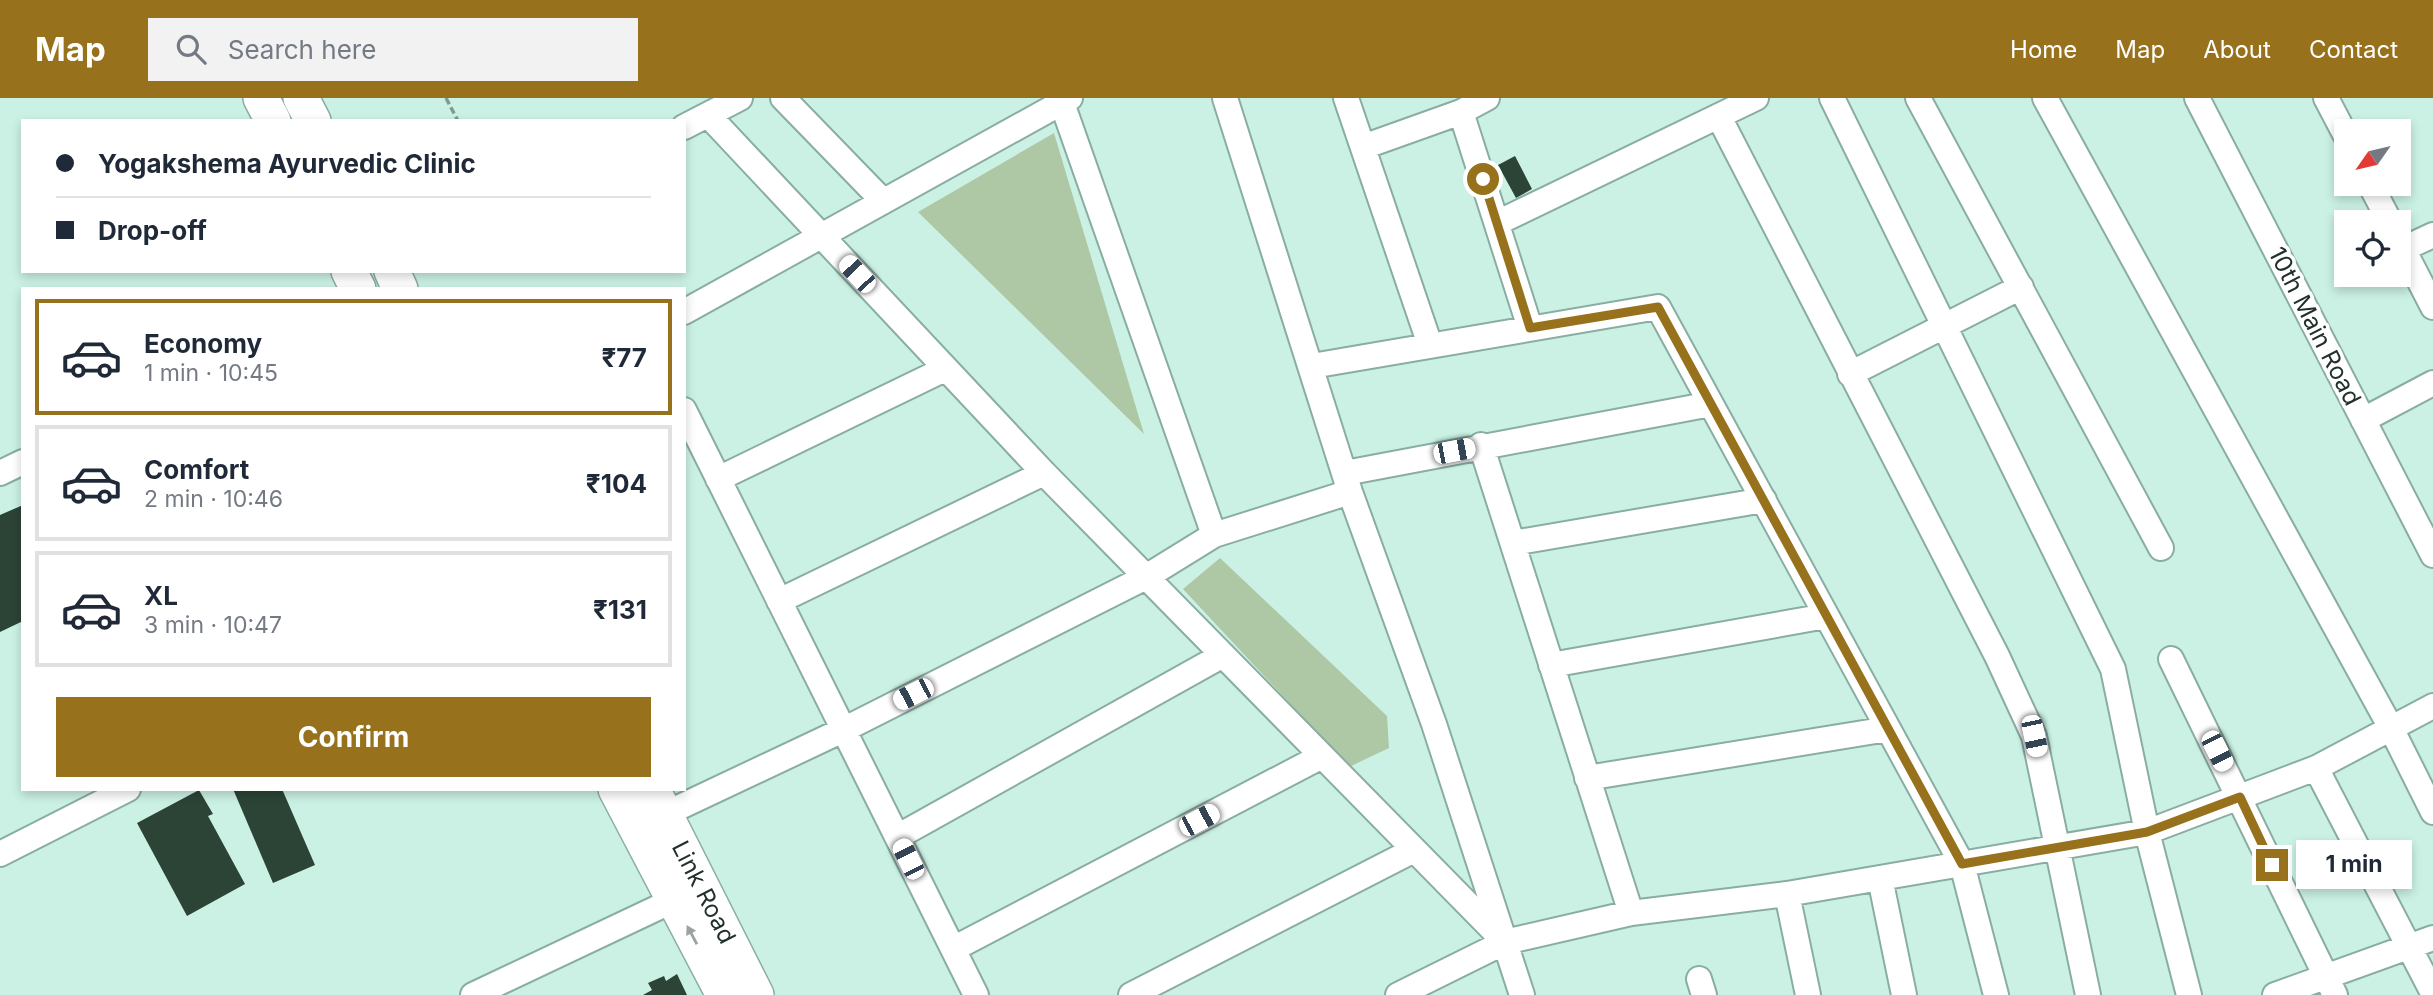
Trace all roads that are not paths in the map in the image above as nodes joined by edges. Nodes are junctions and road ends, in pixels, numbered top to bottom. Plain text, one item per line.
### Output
1 (261, 98) edge
2 (301, 98) edge
3 (740, 98) edge
4 (782, 98) edge
5 (1224, 98) edge
6 (1346, 98) edge
7 (1487, 98) edge
8 (1756, 98) edge
9 (1832, 98) edge
10 (1918, 98) edge
11 (2045, 98) edge
12 (2197, 98) edge
13 (2326, 98) edge
14 (1066, 100) edge
15 (1461, 112) junction
16 (708, 115) junction
17 (1719, 117) junction
18 (272, 119) edge
19 (312, 119) edge
20 (2337, 119) edge
21 (686, 126) edge
22 (1363, 148) junction
23 (883, 201) junction
24 (1497, 223) junction
25 (2433, 235) edge
26 (821, 236) junction
27 (2411, 242) edge
28 (2411, 264) edge
29 (396, 276) edge
30 (366, 287) edge
31 (2021, 287) junction
32 (2433, 307) edge
33 (686, 311) edge
34 (1943, 324) junction
35 (1530, 328) junction
36 (1430, 345) junction
37 (1312, 366) junction
38 (945, 369) junction
39 (1850, 374) junction
40 (2433, 383) edge
41 (1711, 404) junction
42 (686, 414) edge
43 (2363, 420) junction
44 (1481, 445) junction
45 (21, 463) edge
46 (0, 473) edge
47 (1044, 473) junction
48 (718, 479) junction
49 (1348, 482) junction
50 (1764, 500) junction
51 (1214, 535) junction
52 (1513, 543) junction
53 (2161, 548) dead end
54 (2433, 555) edge
55 (1146, 577) junction
56 (779, 601) junction
57 (1826, 616) junction
58 (1223, 655) junction
59 (2171, 659) dead end
60 (1551, 665) junction
61 (2433, 706) edge
62 (2391, 728) junction
63 (1888, 729) junction
64 (843, 730) junction
65 (1322, 756) junction
66 (2316, 768) junction
67 (1587, 778) junction
68 (124, 791) edge
69 (617, 791) edge
70 (2240, 797) junction
71 (659, 802) edge
72 (2433, 813) edge
73 (2147, 832) junction
74 (897, 837) junction
75 (2059, 848) junction
76 (1414, 850) junction
77 (0, 854) edge
78 (1962, 864) junction
79 (1880, 878) junction
80 (1787, 894) junction
81 (674, 900) junction
82 (1631, 913) junction
83 (2433, 938) edge
84 (1505, 942) junction
85 (2410, 947) junction
86 (953, 949) junction
87 (2330, 986) edge
88 (2433, 993) edge
89 (473, 995) edge
90 (724, 995) edge
91 (756, 995) edge
92 (976, 995) edge
93 (1131, 995) edge
94 (1398, 995) edge
95 (1522, 995) edge
96 (1808, 995) edge
97 (1903, 995) edge
98 (1996, 995) edge
99 (2088, 995) edge
100 (2189, 995) edge
101 (2275, 995) edge

1 - 18 main road
2 - 19 main road
3 - 16 street
4 - 23 street
5 - 37 street
6 - 22 street
7 - 15 street
8 - 17 street
9 - 34 street
10 - 31 street
11 - 62 street
12 - 43 street, 10th Main Road
13 - 20 street
14 - 23 street
14 - 51 street
15 - 22 street
15 - 24 street
16 - 21 street
16 - 26 street
17 - 24 street
17 - 39 street
22 - 36 street
23 - 26 street
24 - 35 street
25 - 27 street
26 - 33 street
26 - 38 street
28 - 32 street
29 - 30 street
31 - 34 street
31 - 53 street
34 - 39 street
34 - 73 street
35 - 36 street
35 - 41 street
36 - 37 street
37 - 49 street
38 - 47 street
38 - 48 street
39 - 75 street
40 - 43 street
41 - 44 street
41 - 50 street
42 - 48 street
43 - 54 street, 10th Main Road
44 - 49 street
44 - 52 street
45 - 46 street
47 - 55 street
47 - 56 street
48 - 56 street
49 - 51 street
49 - 84 street
50 - 52 street
50 - 57 street
51 - 55 street
52 - 60 street
55 - 58 street
55 - 64 street
56 - 64 street
57 - 60 street
57 - 63 street
58 - 65 street
58 - 74 street
59 - 70 street
60 - 67 street
61 - 62 street
62 - 66 street
62 - 72 street
63 - 67 street
63 - 78 street
64 - 71 street
64 - 74 street
65 - 76 street
65 - 86 street
66 - 70 street
66 - 85 street
67 - 82 street
68 - 77 street
69 - 81 main road
70 - 73 street
70 - 87 street
71 - 91 main road, Link Road
73 - 75 street
73 - 100 street
74 - 86 street
75 - 78 street
75 - 99 street
76 - 84 street
76 - 93 street
78 - 79 street
78 - 98 street
79 - 80 street
79 - 97 street
80 - 82 street
80 - 96 street
81 - 89 street
90 -> 81 main road
82 - 84 street
83 - 85 street
84 - 94 street
84 - 95 street
85 - 87 street
85 - 88 street
86 - 92 street
87 - 101 street

